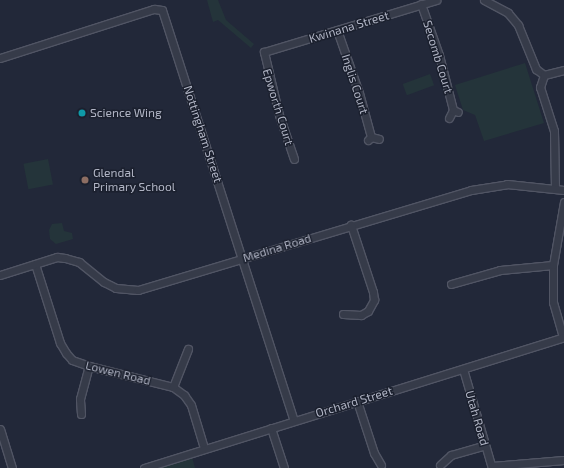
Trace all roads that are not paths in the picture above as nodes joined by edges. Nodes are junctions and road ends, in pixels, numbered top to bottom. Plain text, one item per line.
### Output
1 (436, 0) edge
2 (484, 0) edge
3 (494, 2) edge
4 (421, 4) junction
5 (337, 30) junction
6 (262, 54) joint
7 (0, 58) edge
8 (564, 70) edge
9 (544, 75) junction
10 (449, 118) dead end
11 (373, 139) dead end
12 (295, 161) dead end
13 (554, 188) junction
14 (564, 190) edge
15 (564, 202) edge
16 (351, 225) junction
17 (243, 258) junction
18 (35, 264) junction
19 (553, 265) junction
20 (0, 275) edge
21 (451, 284) dead end
22 (343, 314) dead end
23 (563, 337) edge
24 (188, 349) dead end
25 (88, 366) junction
26 (463, 369) junction
27 (173, 387) junction
28 (357, 401) junction
29 (81, 414) dead end
30 (294, 420) junction
31 (271, 428) junction
32 (0, 429) edge
33 (485, 445) junction
34 (204, 448) junction
35 (564, 460) edge
36 (381, 465) dead end
37 (440, 465) dead end
38 (492, 467) edge
39 (12, 468) edge
40 (144, 468) edge
41 (284, 468) edge

1 - 4 street, Kwinana Street
2 - 3 street
3 - 9 street
4 - 5 street, Kwinana Street
4 - 10 street, Secomb Court
5 - 6 street, Kwinana Street
5 - 11 street, Inglis Court
6 - 12 street, Epworth Court
7 - 17 street, Nottingham Street
8 - 9 street
9 - 13 street
13 - 14 street, Medina Road
13 - 16 street, Medina Road
15 - 19 street
16 - 17 street, Medina Road
16 - 22 street
17 - 18 street, Medina Road
17 - 30 street, Nottingham Street
18 - 20 street, Medina Road
18 - 25 street, Lowen Road
19 - 21 street
19 - 23 street
23 - 26 street, Orchard Street
24 - 27 street
25 - 27 street, Lowen Road
25 - 29 street
26 - 28 street, Orchard Street
26 - 33 street, Utah Road
27 - 34 street, Lowen Road
28 - 30 street, Orchard Street
28 - 36 street
30 - 31 street, Orchard Street
31 - 34 street, Orchard Street
31 - 41 street
32 - 39 street
33 - 37 street
33 - 38 street, Utah Road
34 - 40 street, Orchard Street
35 - 38 street

